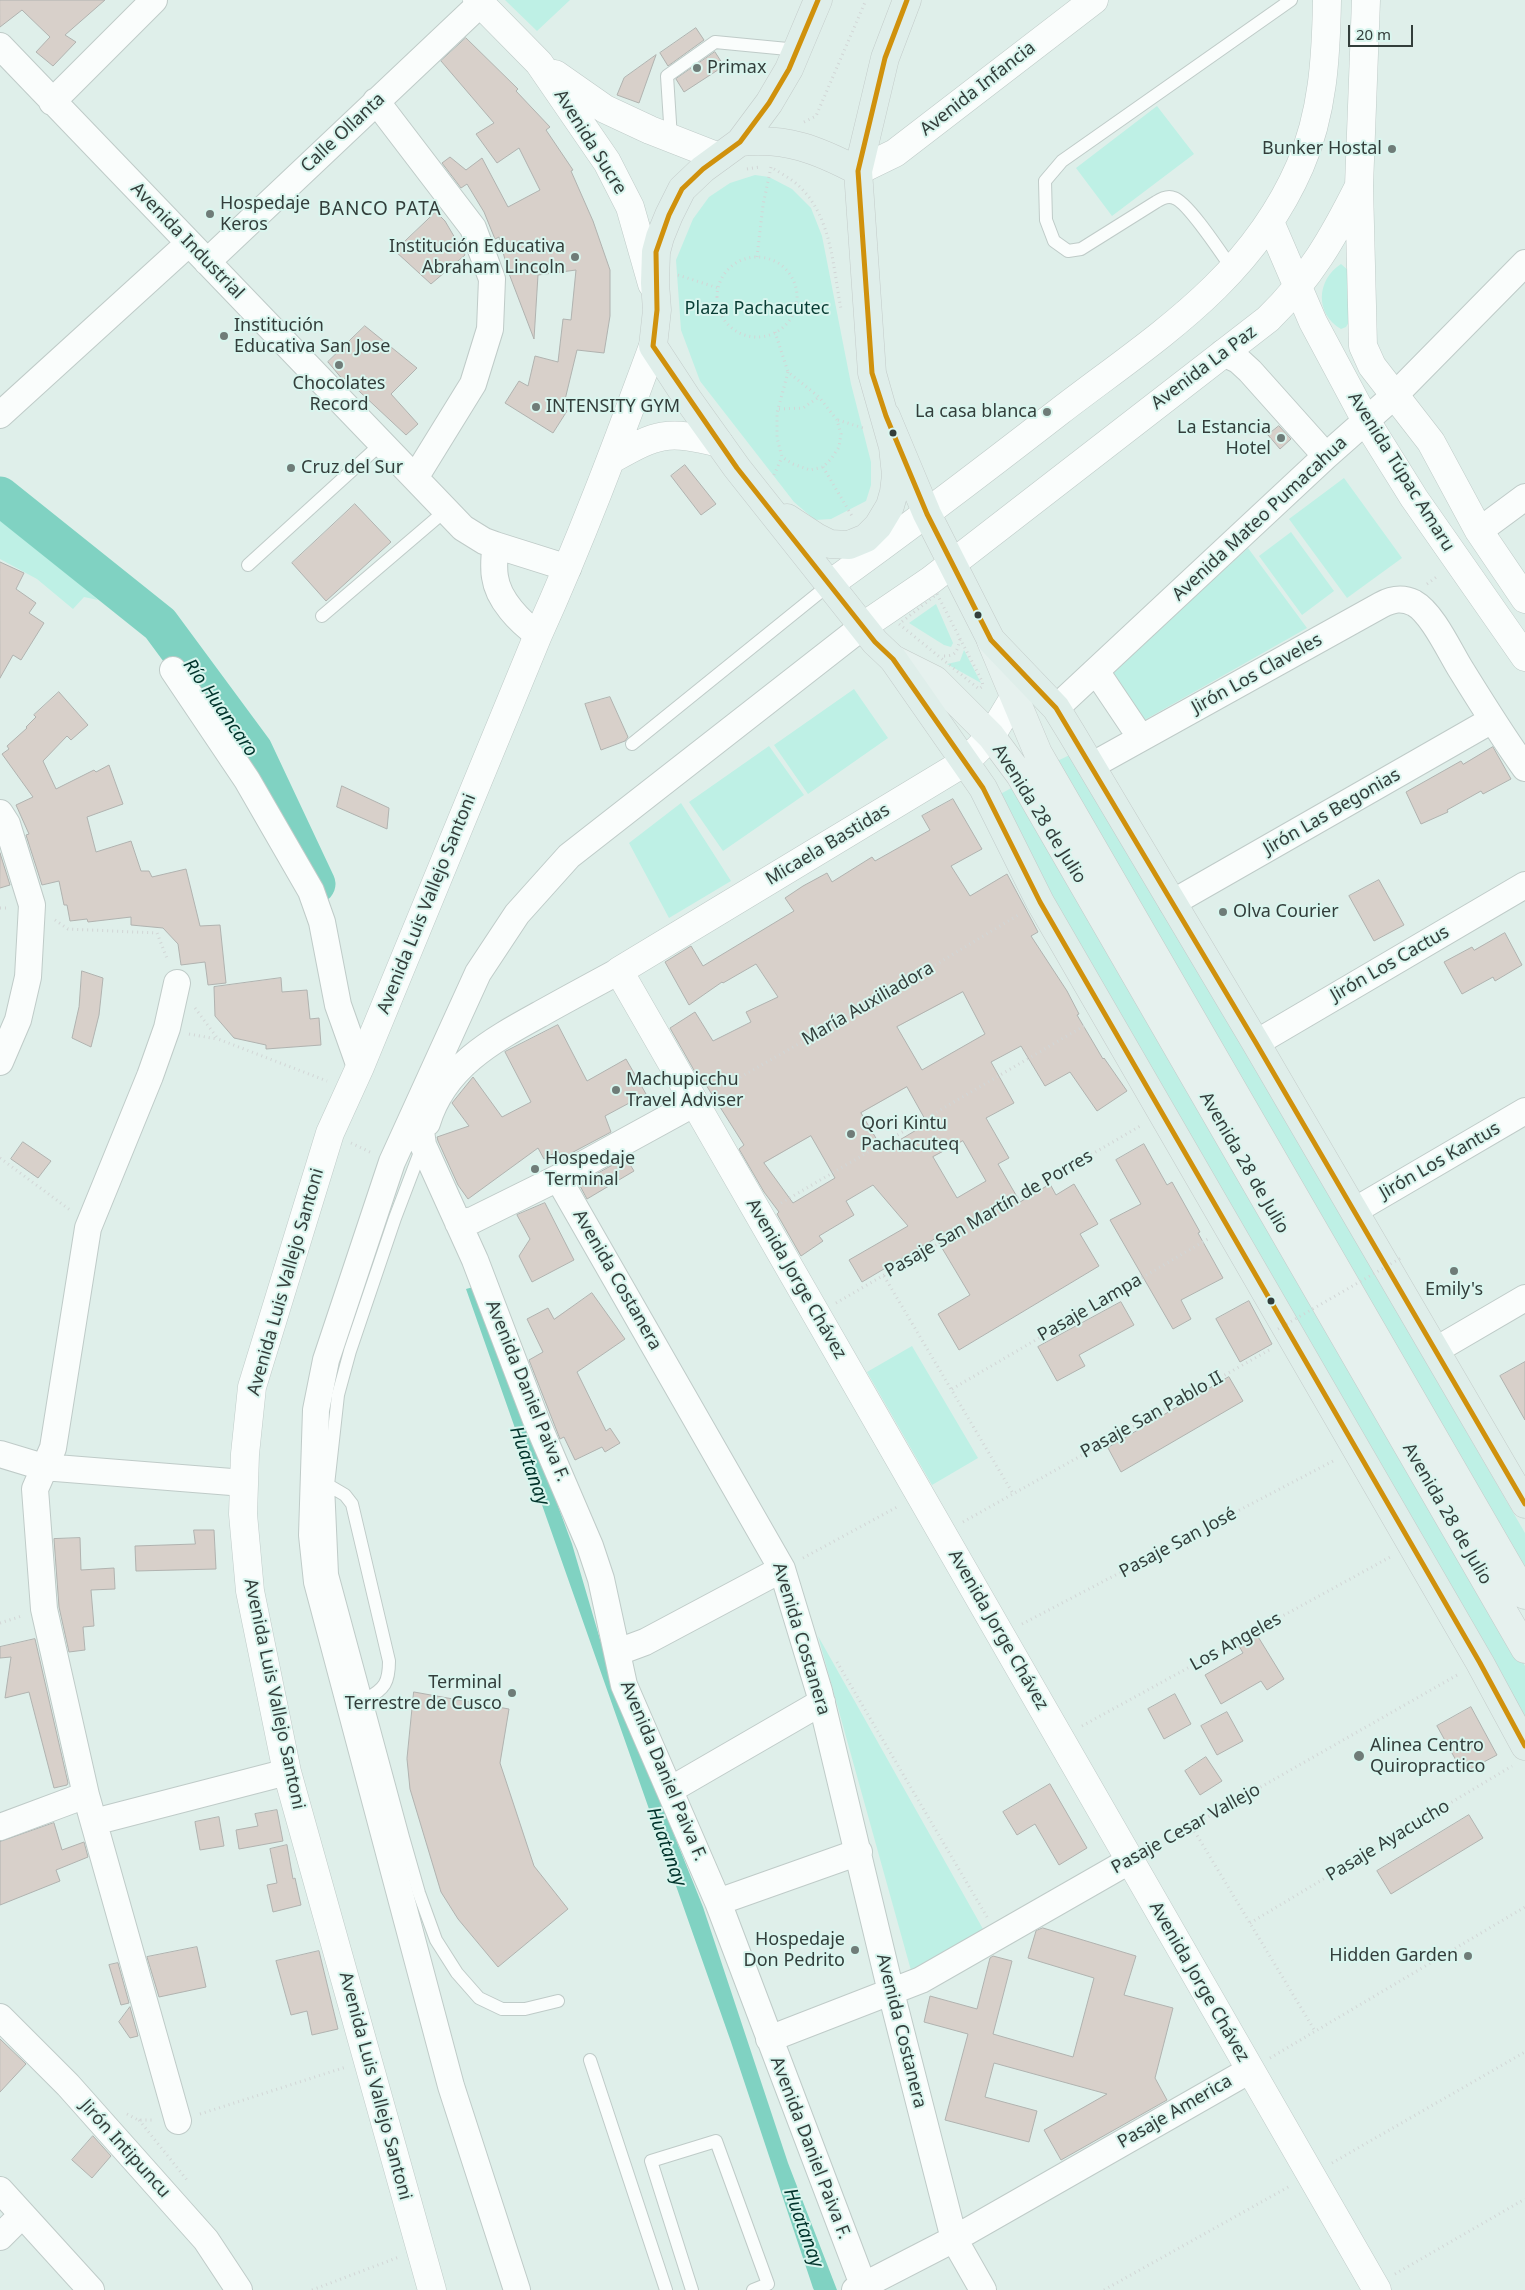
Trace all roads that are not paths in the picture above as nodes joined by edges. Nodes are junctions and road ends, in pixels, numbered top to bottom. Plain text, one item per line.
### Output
1 (154, 0) edge
2 (818, 0) edge
3 (907, 0) edge
4 (1094, 0) edge
5 (1291, 0) edge
6 (1327, 0) edge
7 (1366, 0) edge
8 (478, 2) edge
9 (0, 46) edge
10 (798, 50) junction
11 (539, 63) junction
12 (376, 101) junction
13 (52, 102) junction
14 (672, 138) junction
15 (730, 150) junction
16 (858, 171) junction
17 (1358, 186) junction
18 (1270, 222) junction
19 (189, 243) junction
20 (207, 262) junction
21 (1525, 263) edge
22 (1234, 270) junction
23 (1298, 288) junction
24 (657, 310) junction
25 (1268, 319) junction
26 (1360, 320) junction
27 (1319, 333) junction
28 (653, 346) junction
29 (1223, 353) junction
30 (1395, 395) junction
31 (0, 415) edge
32 (1366, 421) junction
33 (870, 423) junction
34 (719, 443) junction
35 (382, 444) junction
36 (1326, 456) junction
37 (612, 459) junction
38 (737, 468) junction
39 (415, 478) junction
40 (1525, 497) edge
41 (445, 510) junction
42 (927, 514) junction
43 (1479, 531) junction
44 (495, 546) junction
45 (952, 562) junction
46 (248, 565) dead end
47 (568, 568) junction
48 (830, 584) junction
49 (1525, 599) edge
50 (322, 616) dead end
51 (862, 627) junction
52 (538, 635) junction
53 (991, 640) junction
54 (1525, 657) edge
55 (893, 659) junction
56 (173, 670) dead end
57 (1096, 671) junction
58 (1015, 696) junction
59 (1056, 708) junction
60 (1492, 720) junction
61 (991, 736) junction
62 (1141, 738) junction
63 (632, 744) dead end
64 (965, 762) junction
65 (1091, 766) junction
66 (1525, 768) edge
67 (0, 813) edge
68 (1525, 885) edge
69 (1172, 903) junction
70 (619, 971) junction
71 (177, 983) dead end
72 (1256, 1043) junction
73 (0, 1062) edge
74 (360, 1067) junction
75 (424, 1090) junction
76 (694, 1103) junction
77 (1525, 1111) edge
78 (422, 1145) junction
79 (558, 1178) junction
80 (1354, 1211) junction
81 (458, 1223) junction
82 (1525, 1298) edge
83 (1436, 1350) junction
84 (0, 1454) edge
85 (43, 1467) junction
86 (244, 1483) junction
87 (328, 1485) junction
88 (1523, 1496) edge
89 (782, 1569) junction
90 (1525, 1594) edge
91 (1525, 1649) edge
92 (618, 1652) junction
93 (366, 1699) junction
94 (822, 1702) junction
95 (1521, 1755) edge
96 (287, 1772) junction
97 (670, 1790) junction
98 (86, 1795) junction
99 (94, 1822) junction
100 (0, 1828) edge
101 (858, 1852) junction
102 (1129, 1861) junction
103 (718, 1902) junction
104 (891, 1992) junction
105 (558, 2002) dead end
106 (0, 2017) edge
107 (769, 2039) junction
108 (590, 2060) dead end
109 (1250, 2070) junction
110 (178, 2121) road end
111 (0, 2190) edge
112 (22, 2215) junction
113 (0, 2236) edge
114 (954, 2239) junction
115 (1376, 2288) edge
116 (861, 2289) edge
117 (91, 2290) edge
118 (239, 2290) edge
119 (432, 2290) edge
120 (517, 2290) edge
121 (666, 2290) edge
122 (692, 2290) edge
123 (753, 2290) edge
124 (983, 2290) edge

1 - 13 street
2 - 10 highway
3 - 16 highway
4 - 16 street, Avenida Infancia
5 - 22 lane
6 - 18 street
7 - 17 street, Avenida La Paz
8 - 11 street, Avenida Sucre
8 - 12 street, Calle Ollanta
9 - 13 street, Avenida Industrial
10 - 14 lane
10 - 15 highway
11 - 14 street, Avenida Sucre
11 - 24 street, Avenida Sucre
12 - 20 street, Calle Ollanta
12 - 39 street
13 - 19 street, Avenida Industrial
14 - 15 street, Avenida Sucre
15 - 16 highway
15 - 24 highway
16 - 33 highway
17 - 23 street, Avenida La Paz
17 - 26 street, Avenida Túpac Amaru
18 - 22 street
18 - 23 street, Avenida Túpac Amaru
19 - 20 street, Avenida Industrial
19 - 31 street
20 - 35 street, Avenida Industrial
21 - 30 street, Avenida Mateo Pumacahua
22 - 42 street
23 - 25 street, Avenida La Paz
23 - 27 street, Avenida Túpac Amaru
24 - 28 highway
25 - 27 street
25 - 29 street, Avenida La Paz
26 - 27 street
26 - 30 street, Avenida Túpac Amaru
27 - 32 street, Avenida Túpac Amaru
28 - 34 highway
28 - 37 street, Avenida Luis Vallejo Santoni
29 - 36 street
29 - 45 street, Avenida La Paz
30 - 32 street, Avenida Mateo Pumacahua
30 - 43 street, Avenida Túpac Amaru
32 - 36 street, Avenida Mateo Pumacahua
32 - 54 street, Avenida Túpac Amaru
33 - 38 highway
33 - 42 highway
34 - 37 street
34 - 38 highway
35 - 39 street, Avenida Industrial
35 - 46 lane
36 - 57 street, Avenida Mateo Pumacahua
37 - 47 street, Avenida Luis Vallejo Santoni
38 - 48 highway
39 - 41 street, Avenida Industrial
40 - 43 street
41 - 44 street, Avenida Industrial
41 - 50 lane
42 - 45 highway
42 - 48 street
43 - 49 street, Avenida Túpac Amaru
44 - 47 street, Avenida Industrial
44 - 52 street
45 - 51 street, Avenida La Paz
45 - 53 highway
47 - 52 street, Avenida Luis Vallejo Santoni
48 - 51 highway
48 - 63 lane
51 - 55 highway
51 - 75 street
52 - 74 street, Avenida Luis Vallejo Santoni
53 - 58 main road, Avenida 28 de Julio
53 - 59 highway
55 - 61 main road, Avenida 28 de Julio
55 - 64 highway, Avenida 28 de Julio
56 - 74 street
57 - 59 street, Avenida Mateo Pumacahua
57 - 62 street
58 - 61 street, Micaela Bastidas
58 - 90 main road, Avenida 28 de Julio
59 - 65 highway
60 - 62 street, Jirón Los Claveles
60 - 66 street
60 - 69 street, Jirón Las Begonias
61 - 64 street, Micaela Bastidas
61 - 91 main road, Avenida 28 de Julio
62 - 65 street, Jirón Los Claveles
64 - 70 street, Micaela Bastidas
64 - 95 highway, Avenida 28 de Julio
65 - 69 highway
67 - 73 street
68 - 72 street, Jirón Los Cactus
69 - 72 highway
70 - 76 street, Avenida Jorge Chávez
70 - 78 street
71 - 85 street
72 - 80 highway
74 - 86 street, Avenida Luis Vallejo Santoni
75 - 78 street
75 - 120 street
76 - 79 street
76 - 102 street, Avenida Jorge Chávez
77 - 80 street, Jirón Los Kantus
78 - 81 street, Avenida Daniel Paiva F.
78 - 87 lane
79 - 81 street
79 - 89 street, Avenida Costanera
80 - 83 highway
81 - 92 street, Avenida Daniel Paiva F.
82 - 83 street
83 - 88 highway
84 - 85 street
85 - 86 street
85 - 98 street
86 - 96 street, Avenida Luis Vallejo Santoni
87 - 93 lane
87 - 93 lane
89 - 92 street
89 - 94 street, Avenida Costanera
92 - 97 street, Avenida Daniel Paiva F.
93 - 105 lane
94 - 97 street
94 - 101 street, Avenida Costanera
96 - 99 street
96 - 119 street, Avenida Luis Vallejo Santoni
97 - 103 street, Avenida Daniel Paiva F.
98 - 99 street
98 - 100 street
99 - 110 street
101 - 103 street
101 - 104 street, Avenida Costanera
102 - 104 street, Pasaje Cesar Vallejo
102 - 109 street, Avenida Jorge Chávez
103 - 107 street, Avenida Daniel Paiva F.
104 - 107 street, Pasaje Cesar Vallejo
104 - 114 street, Avenida Costanera
106 - 118 street, Jirón Intipuncu
107 - 116 street, Avenida Daniel Paiva F.
108 - 121 lane
109 - 114 street, Pasaje America
109 - 115 street, Avenida Jorge Chávez
111 - 112 street
112 - 113 street
112 - 117 street
114 - 116 street, Pasaje America
114 - 124 street, Avenida Costanera
122 - 123 lane

